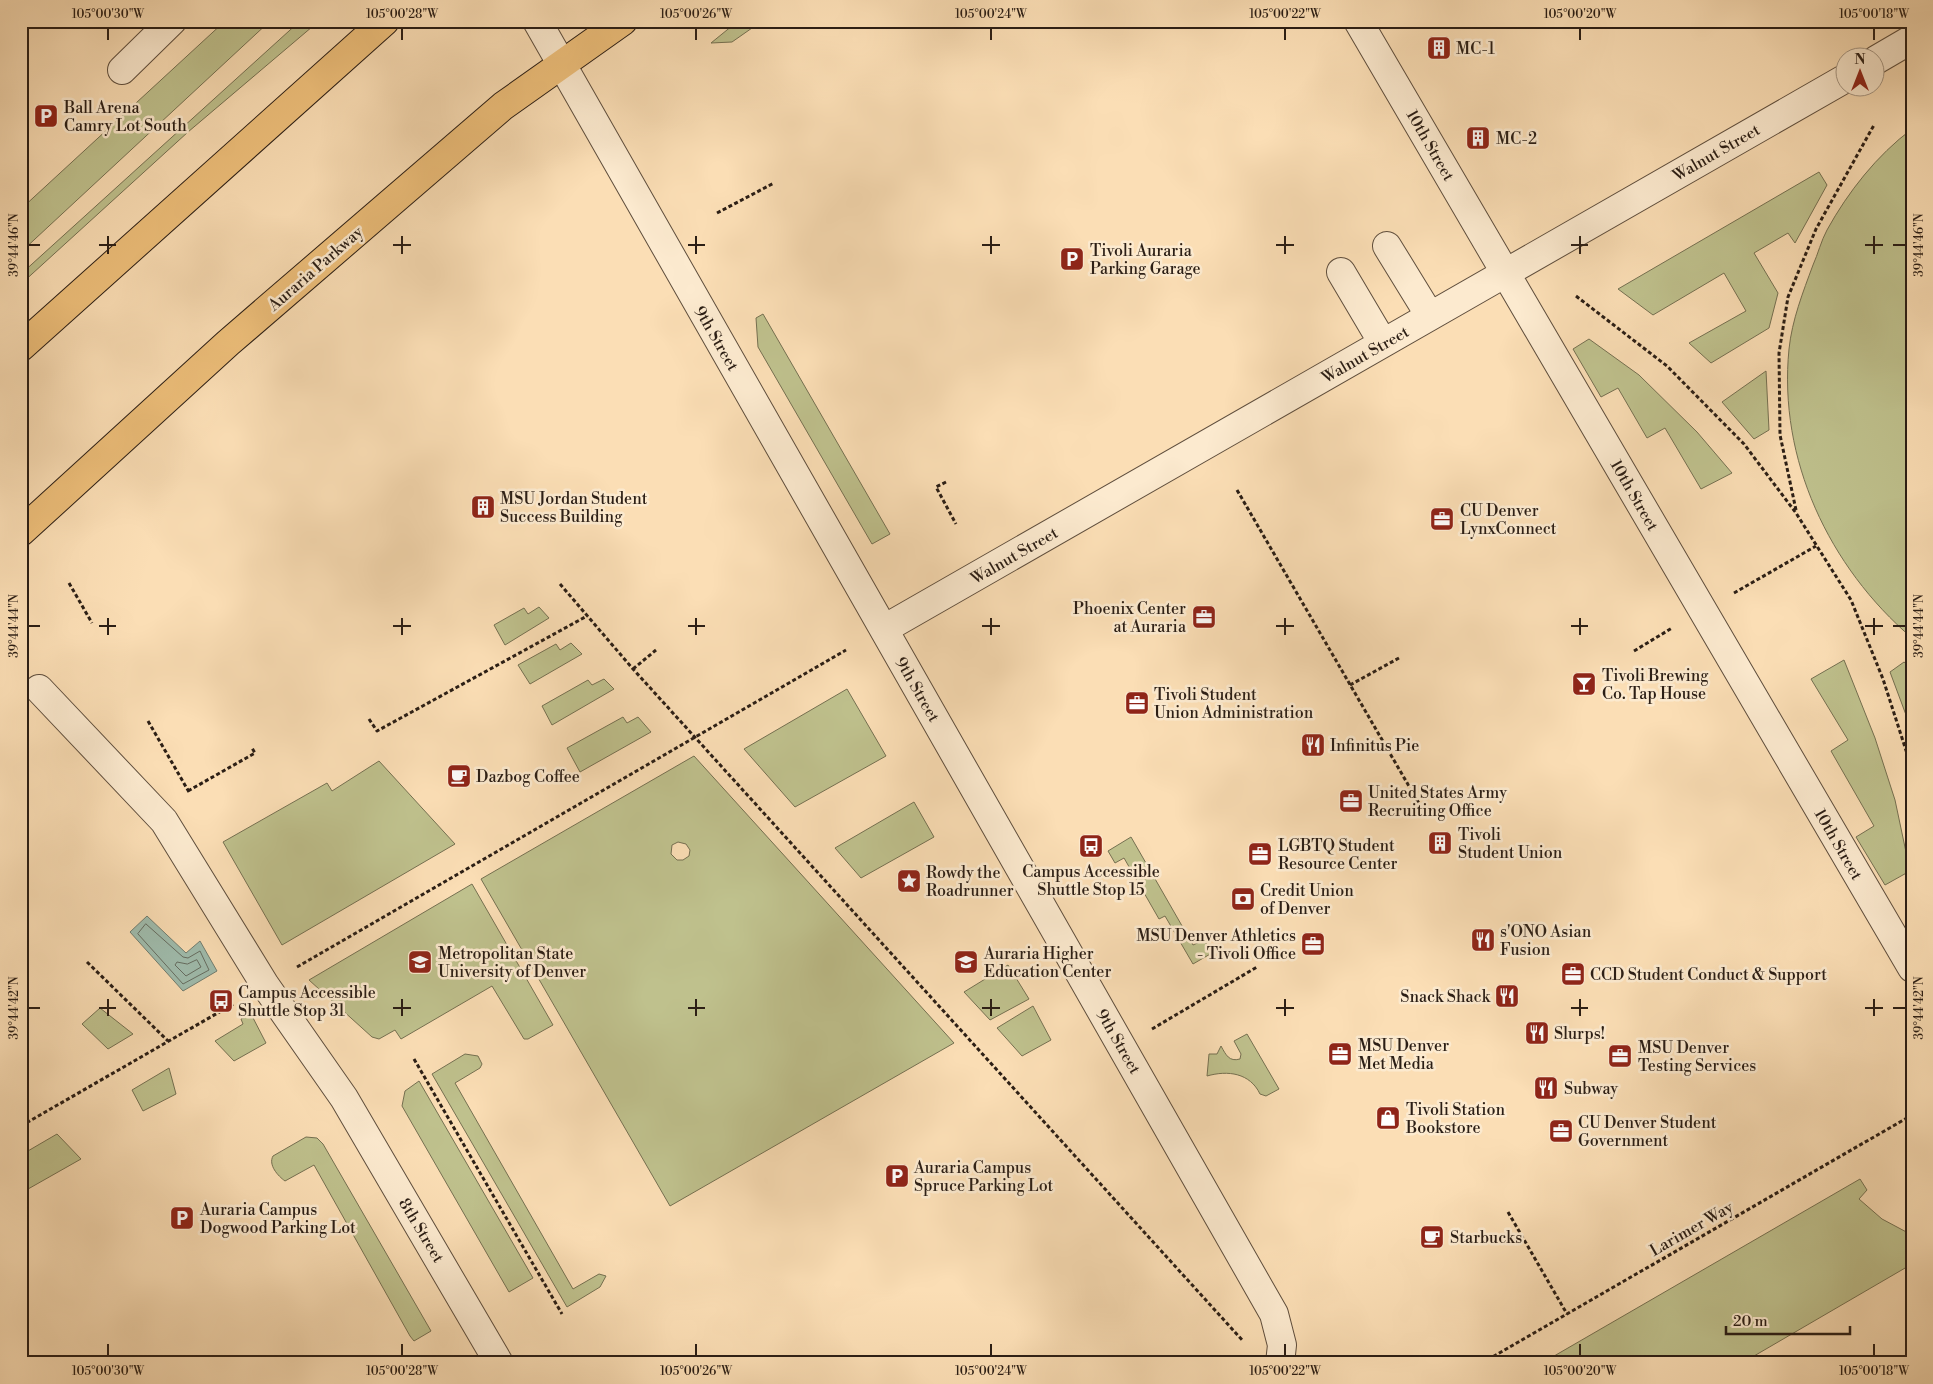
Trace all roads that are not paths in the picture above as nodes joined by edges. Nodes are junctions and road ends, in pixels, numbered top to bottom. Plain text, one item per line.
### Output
1 (159, 21) edge
2 (167, 21) edge
3 (172, 21) edge
4 (385, 21) edge
5 (537, 21) edge
6 (623, 21) edge
7 (1358, 21) edge
8 (1912, 39) edge
9 (1886, 54) edge
10 (562, 64) junction
11 (122, 70) junction
12 (1836, 84) edge
13 (1387, 246) dead end
14 (1342, 272) dead end
15 (1506, 273) junction
16 (1430, 316) junction
17 (1383, 343) junction
18 (21, 348) edge
19 (21, 532) edge
20 (884, 630) junction
21 (39, 689) dead end
22 (1912, 968) edge
23 (499, 1363) edge
24 (1280, 1363) edge

1 - 11 street
2 - 11 street
3 - 11 street
4 - 18 main road
5 - 10 street, 9th Street
6 - 10 main road, Auraria Parkway
7 - 15 street, 10th Street
8 - 9 street
10 - 19 main road, Auraria Parkway
10 - 20 street, 9th Street
12 - 15 street, Walnut Street
13 - 16 street
14 - 17 street
15 - 16 street, Walnut Street
15 - 22 street, 10th Street
16 - 17 street, Walnut Street
17 - 20 street, Walnut Street
20 - 24 street, 9th Street
21 - 23 street, 8th Street

